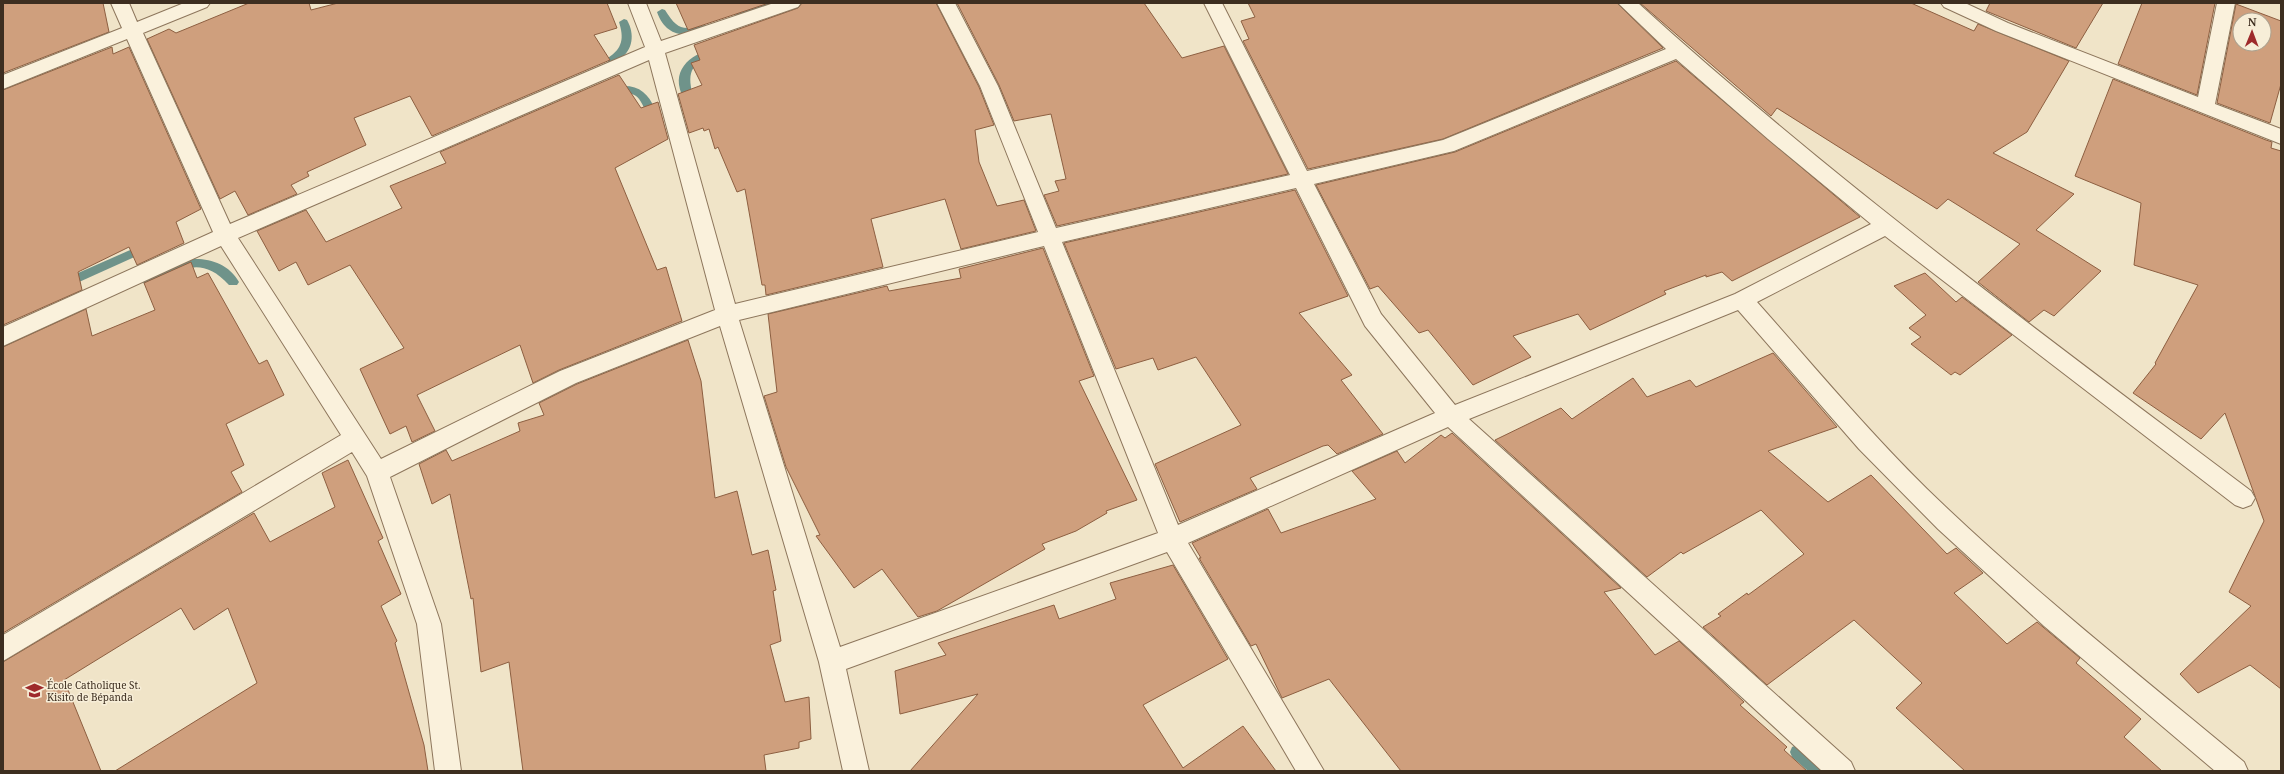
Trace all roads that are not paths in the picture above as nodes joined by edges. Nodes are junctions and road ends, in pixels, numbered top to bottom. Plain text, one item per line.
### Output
1 (120, 3) edge
2 (201, 3) edge
3 (637, 3) edge
4 (792, 3) edge
5 (946, 3) edge
6 (1214, 3) edge
7 (1627, 3) edge
8 (1950, 3) edge
9 (2226, 3) edge
10 (132, 30) junction
11 (654, 50) junction
12 (1678, 51) junction
13 (3, 82) edge
14 (2205, 106) junction
15 (2281, 137) edge
16 (1303, 179) junction
17 (1886, 226) junction
18 (225, 235) junction
19 (1049, 237) junction
20 (1742, 300) junction
21 (726, 314) junction
22 (3, 337) edge
23 (1451, 416) junction
24 (356, 438) junction
25 (377, 472) junction
26 (2242, 498) dead end
27 (1172, 539) junction
28 (3, 649) edge
29 (832, 662) junction
30 (448, 771) edge
31 (856, 771) edge
32 (1311, 771) edge
33 (1842, 771) edge
34 (2234, 771) edge

1 - 10 street
2 - 10 street
3 - 11 street
4 - 11 street
5 - 19 street
6 - 16 street
7 - 12 street
8 - 14 street
9 - 14 street
10 - 13 street
10 - 18 street
11 - 18 street
11 - 21 street
12 - 16 street
12 - 17 street
14 - 15 street
16 - 19 street
16 - 23 street
17 - 20 street
17 - 26 street
18 - 22 street
18 - 24 street
19 - 21 street
19 - 27 street
20 - 23 street
20 - 34 street
21 - 25 street
21 - 29 street
23 - 27 street
23 - 33 street
24 - 25 street
24 - 28 street
25 - 30 street
27 - 29 street
27 - 32 street
29 - 31 street

